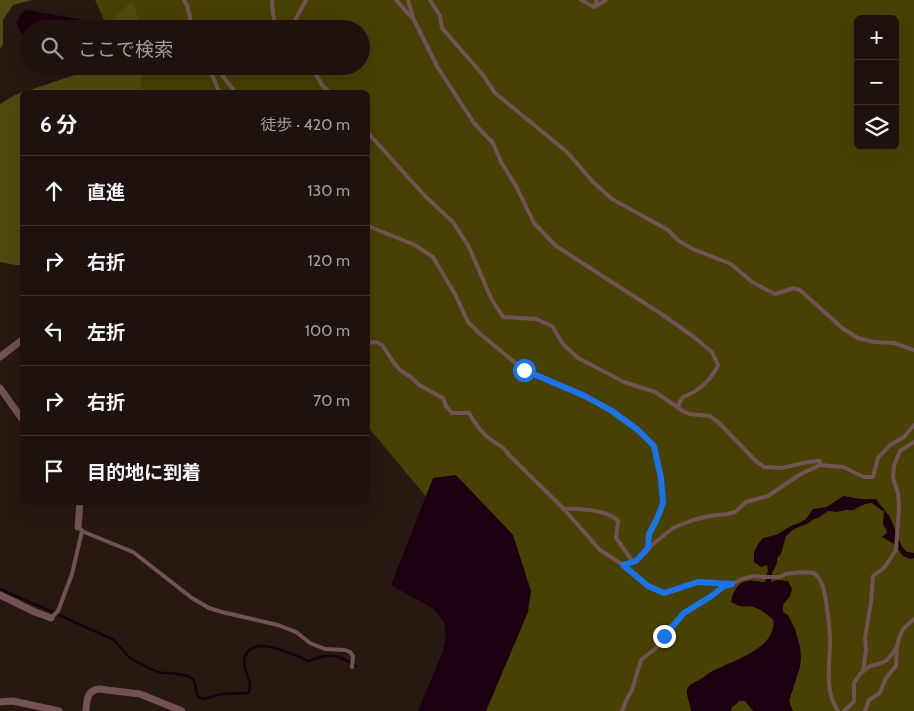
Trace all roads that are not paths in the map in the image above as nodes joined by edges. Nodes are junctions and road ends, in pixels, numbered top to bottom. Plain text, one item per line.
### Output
1 (184, 0) edge
2 (272, 0) edge
3 (306, 0) edge
4 (396, 0) edge
5 (408, 0) edge
6 (430, 0) edge
7 (581, 0) edge
8 (597, 0) edge
9 (606, 0) edge
10 (594, 7) junction
11 (191, 20) edge
12 (274, 20) edge
13 (295, 20) edge
14 (414, 20) junction
15 (212, 75) edge
16 (222, 75) edge
17 (316, 75) edge
18 (218, 90) edge
19 (233, 90) edge
20 (327, 90) edge
21 (370, 135) edge
22 (370, 227) edge
23 (20, 342) edge
24 (370, 343) edge
25 (914, 350) edge
26 (0, 357) edge
27 (0, 388) edge
28 (678, 408) junction
29 (20, 416) edge
30 (914, 425) edge
31 (914, 442) edge
32 (820, 465) junction
33 (80, 505) edge
34 (563, 509) junction
35 (80, 529) junction
36 (648, 548) junction
37 (633, 562) junction
38 (623, 565) junction
39 (732, 584) junction
40 (0, 595) edge
41 (51, 618) joint
42 (914, 618) edge
43 (897, 646) junction
44 (352, 667) dead end
45 (863, 672) junction
46 (0, 702) edge
47 (59, 711) edge
48 (86, 711) edge
49 (182, 711) edge
50 (622, 711) edge
51 (838, 711) edge
52 (844, 711) edge
53 (865, 711) edge

1 - 11 lane
2 - 12 lane
3 - 13 lane
4 - 14 lane
5 - 14 lane
6 - 25 lane
7 - 10 lane
8 - 10 lane
9 - 10 lane
14 - 28 lane
15 - 18 lane
16 - 19 lane
17 - 20 lane
21 - 28 lane
22 - 36 lane
23 - 26 street
24 - 34 lane
27 - 29 street
28 - 32 lane
30 - 32 lane
31 - 45 lane
32 - 36 lane
33 - 35 street
34 - 37 lane
34 - 38 lane
35 - 41 lane
35 - 44 lane
36 - 37 lane
37 - 38 lane
38 - 39 lane
39 - 50 lane
39 - 51 lane
40 - 41 street
42 - 43 lane
43 - 45 lane
43 - 53 lane
45 - 52 lane
46 - 47 street
48 - 49 street

